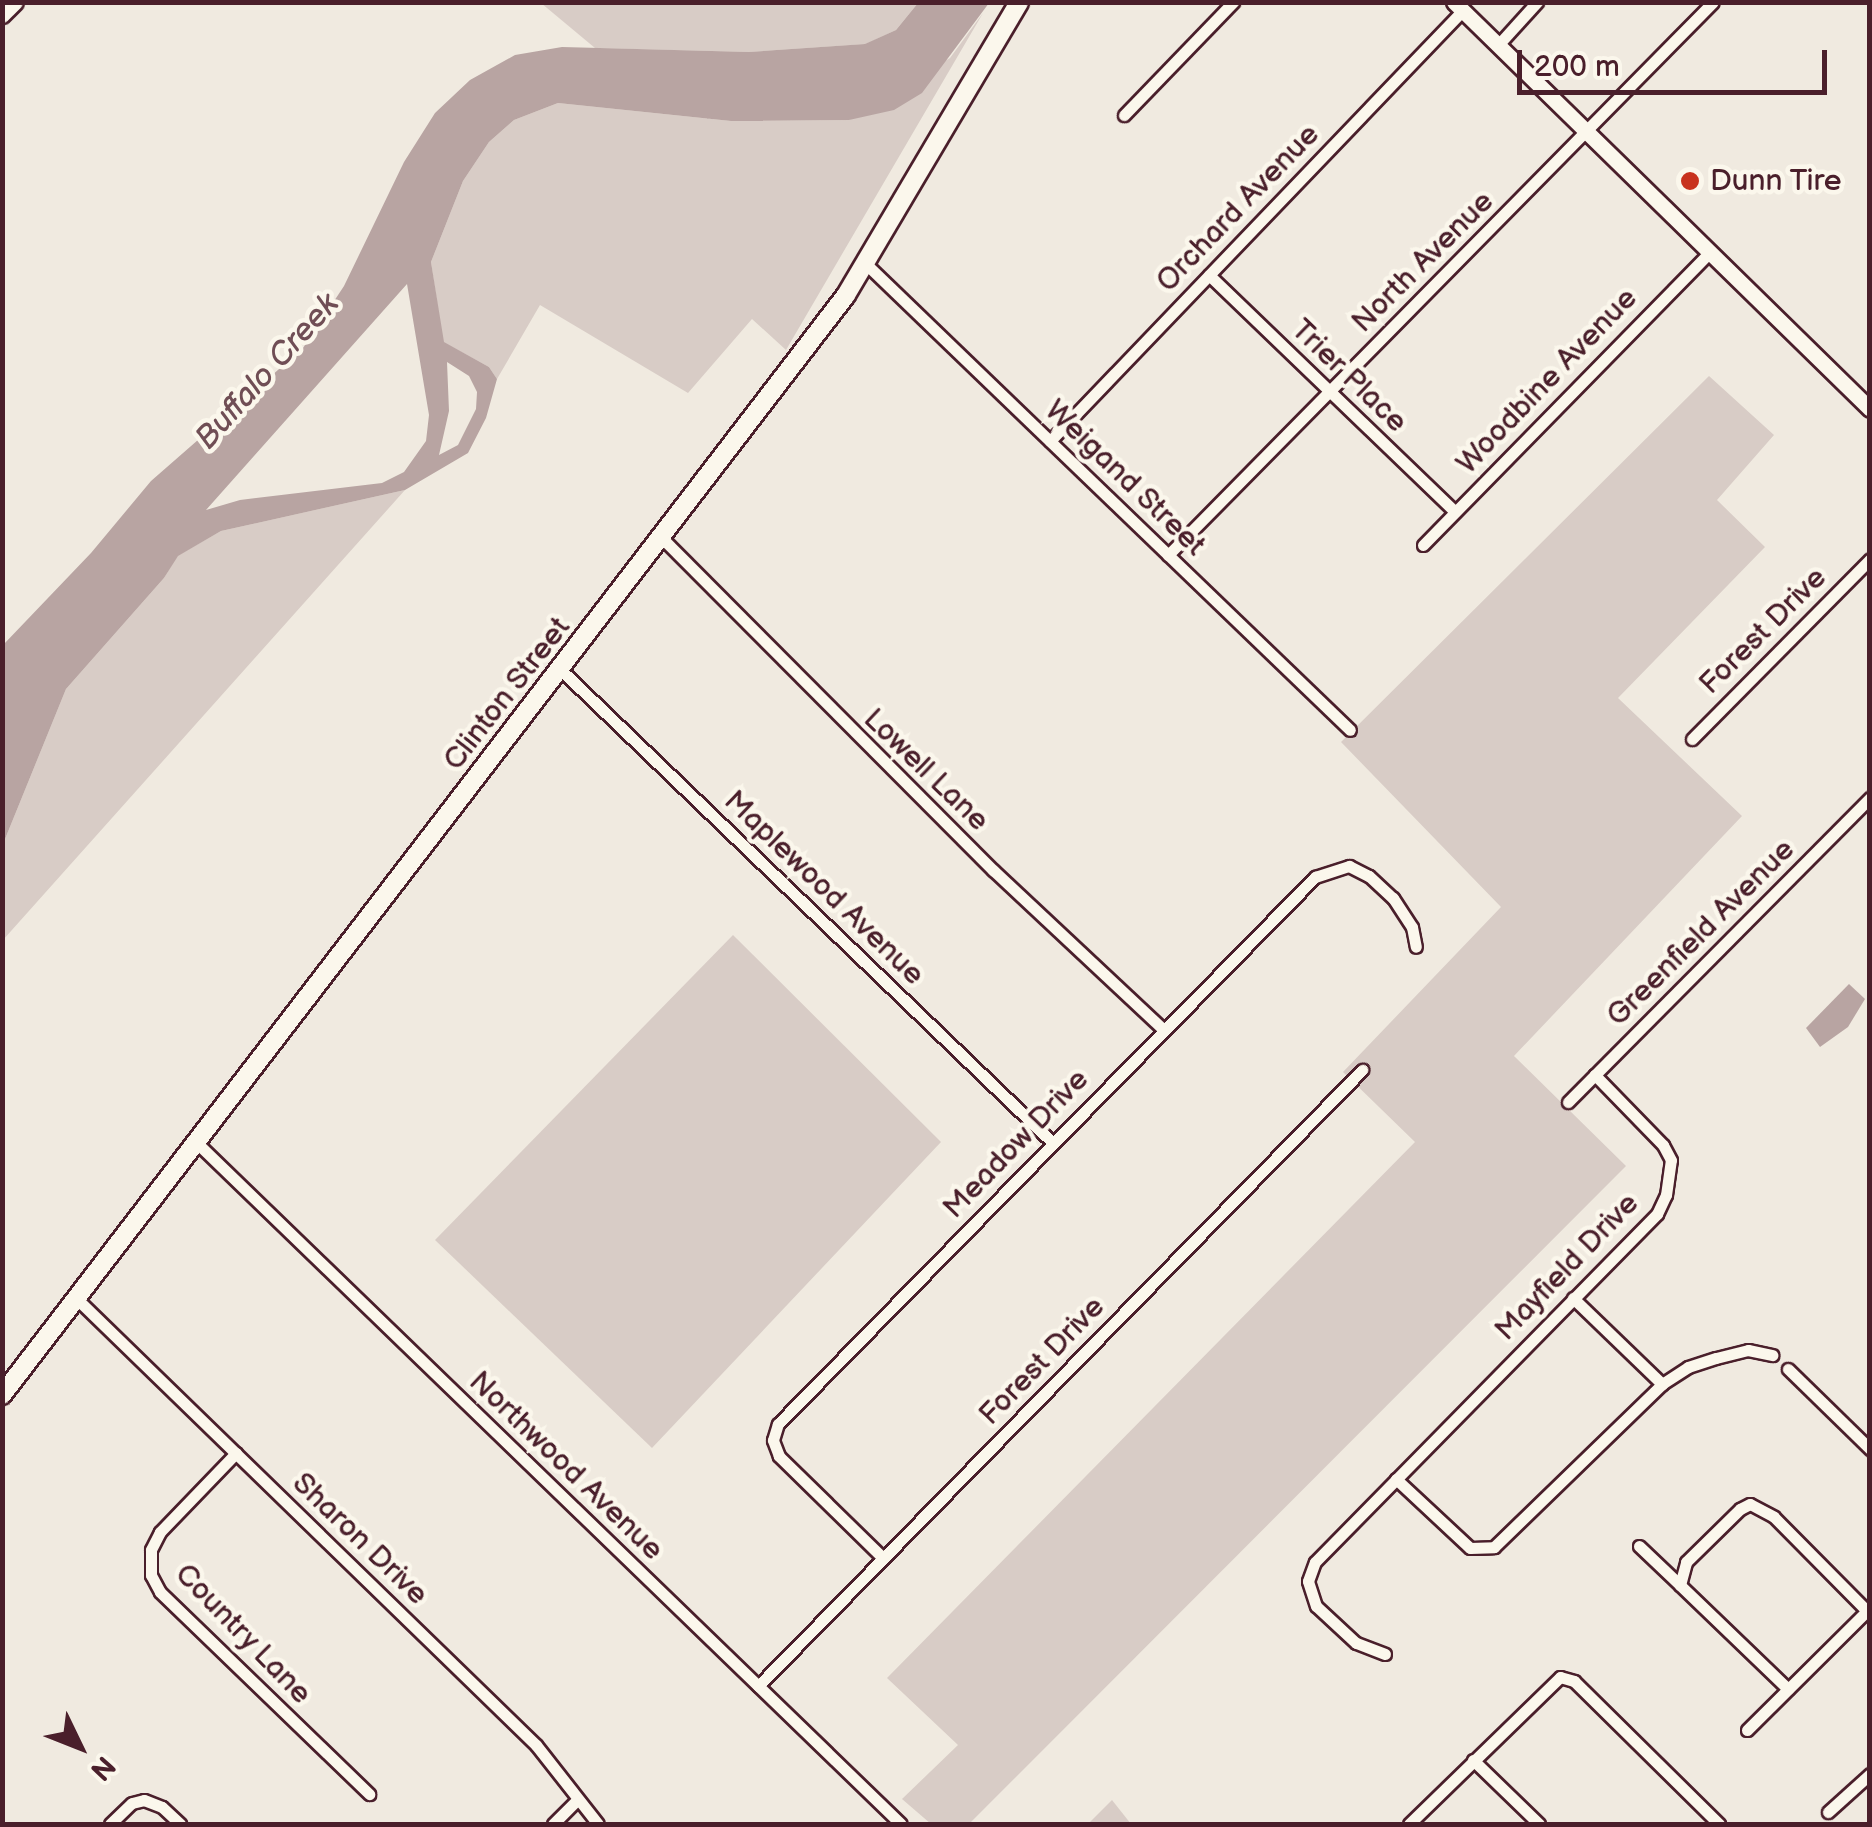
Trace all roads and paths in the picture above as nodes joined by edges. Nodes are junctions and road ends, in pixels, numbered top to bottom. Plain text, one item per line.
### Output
1 (15, 2) edge
2 (1019, 2) edge
3 (1233, 2) edge
4 (1537, 2) edge
5 (1714, 2) edge
6 (1458, 7) edge
7 (2, 15) edge
8 (1498, 45) junction
9 (1124, 115) dead end
10 (1586, 132) junction
11 (1708, 253) junction
12 (865, 263) junction
13 (1209, 275) junction
14 (1330, 392) junction
15 (1870, 409) edge
16 (1050, 441) junction
17 (1454, 512) junction
18 (662, 538) junction
19 (1423, 546) dead end
20 (1168, 555) junction
21 (1870, 559) edge
22 (561, 670) junction
23 (1350, 730) dead end
24 (1692, 739) dead end
25 (1870, 798) edge
26 (1416, 947) dead end
27 (1164, 1030) junction
28 (1362, 1070) dead end
29 (1595, 1074) junction
30 (1568, 1102) dead end
31 (1052, 1142) junction
32 (197, 1143) junction
33 (1574, 1298) junction
34 (76, 1299) junction
35 (1772, 1356) dead end
36 (1788, 1369) dead end
37 (1662, 1384) junction
38 (2, 1395) edge
39 (1870, 1450) edge
40 (236, 1454) junction
41 (1396, 1479) junction
42 (1639, 1546) dead end
43 (883, 1558) junction
44 (1680, 1584) junction
45 (1868, 1613) edge
46 (1385, 1654) dead end
47 (758, 1686) junction
48 (1788, 1689) junction
49 (1747, 1730) dead end
50 (1474, 1760) junction
51 (1870, 1774) edge
52 (369, 1794) dead end
53 (576, 1801) junction
54 (1828, 1812) dead end
55 (110, 1824) edge
56 (180, 1824) edge
57 (554, 1824) edge
58 (598, 1824) edge
59 (900, 1824) edge
60 (1409, 1824) edge
61 (1539, 1824) edge
62 (1719, 1824) edge

1 - 7 main road
2 - 12 main road, Clinton Street
3 - 9 street
4 - 8 street
5 - 10 street, North Avenue
6 - 8 main road
6 - 13 street, Orchard Avenue
8 - 10 main road
10 - 11 main road
10 - 14 street, North Avenue
11 - 15 main road
11 - 17 street, Woodbine Avenue
12 - 16 street, Weigand Street
12 - 18 main road, Clinton Street
13 - 14 street, Trier Place
13 - 16 street, Orchard Avenue
14 - 17 street, Trier Place
14 - 20 street, North Avenue
16 - 20 street, Weigand Street
17 - 19 street, Woodbine Avenue
18 - 22 main road, Clinton Street
18 - 27 street, Lowell Lane
20 - 23 street, Weigand Street
21 - 24 street, Forest Drive
22 - 31 street, Maplewood Avenue
22 - 32 main road, Clinton Street
25 - 29 street, Greenfield Avenue
26 - 27 street, Meadow Drive
27 - 31 street, Meadow Drive
28 - 43 street, Forest Drive
29 - 30 street, Greenfield Avenue
29 - 33 street, Mayfield Drive
31 - 43 street, Meadow Drive
32 - 34 main road, Clinton Street
32 - 47 street, Northwood Avenue
33 - 37 street
33 - 41 street, Mayfield Drive
34 - 38 main road, Clinton Street
34 - 40 street, Sharon Drive
35 - 37 street
36 - 39 street
37 - 41 street
40 - 52 street, Country Lane
40 - 53 street, Sharon Drive
41 - 46 street, Mayfield Drive
42 - 44 street
43 - 47 street, Forest Drive
44 - 45 street
44 - 48 street
45 - 48 street
47 - 59 street, Northwood Avenue
48 - 49 street
50 - 60 street
50 - 61 street
50 - 62 street
51 - 54 street
53 - 57 street
53 - 58 street, Sharon Drive
55 - 56 street

